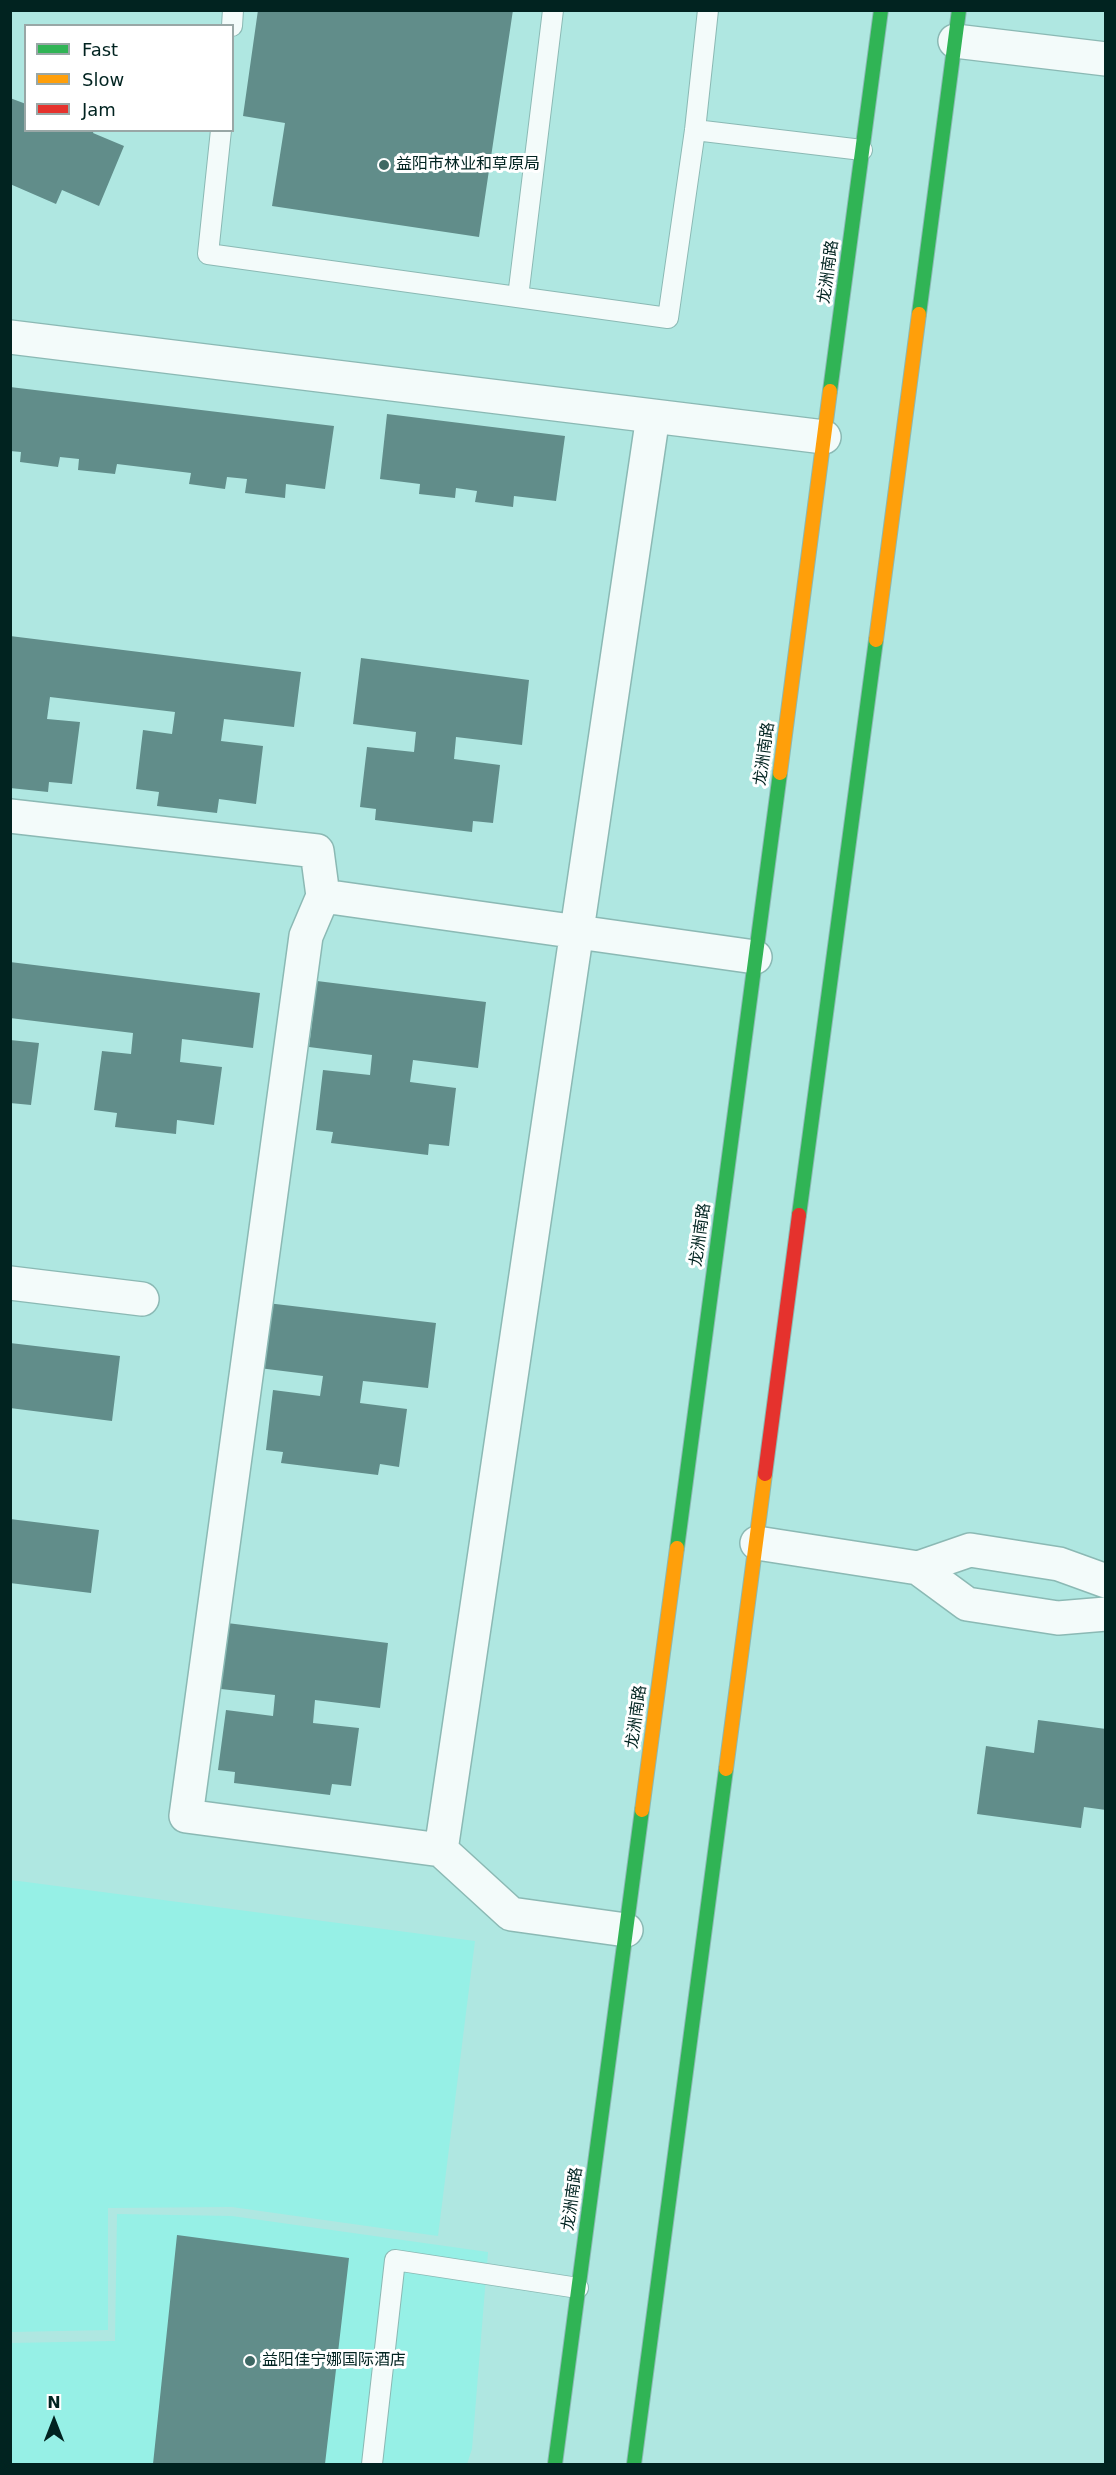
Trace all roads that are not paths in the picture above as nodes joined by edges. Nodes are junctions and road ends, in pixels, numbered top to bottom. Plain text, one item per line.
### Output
1 (553, 10) edge
2 (708, 10) edge
3 (880, 10) edge
4 (958, 26) edge
5 (1106, 59) edge
6 (695, 130) junction
7 (221, 132) edge
8 (862, 150) junction
9 (518, 297) junction
10 (10, 337) edge
11 (653, 416) junction
12 (824, 437) junction
13 (10, 816) edge
14 (323, 896) junction
15 (577, 932) junction
16 (755, 957) junction
17 (10, 1283) edge
18 (142, 1299) dead end
19 (756, 1543) junction
20 (918, 1568) junction
21 (1106, 1581) edge
22 (1106, 1614) edge
23 (441, 1850) junction
24 (626, 1930) junction
25 (578, 2288) junction
26 (372, 2464) edge
27 (555, 2464) edge
28 (634, 2464) edge

1 - 9 lane
2 - 6 lane
3 - 8 main road, 龙洲南路
4 - 5 street
4 - 19 main road
6 - 8 lane
6 - 9 lane
7 - 9 lane
8 - 12 main road, 龙洲南路
10 - 11 street
11 - 12 street
11 - 15 street
12 - 16 main road, 龙洲南路
13 - 14 street
14 - 15 street
14 - 23 street
15 - 16 street
15 - 23 street
16 - 24 main road, 龙洲南路
17 - 18 street
19 - 20 street
19 - 28 main road
20 - 21 street
20 - 22 street
23 - 24 street
24 - 25 main road, 龙洲南路
25 - 26 lane
25 - 27 main road, 龙洲南路

